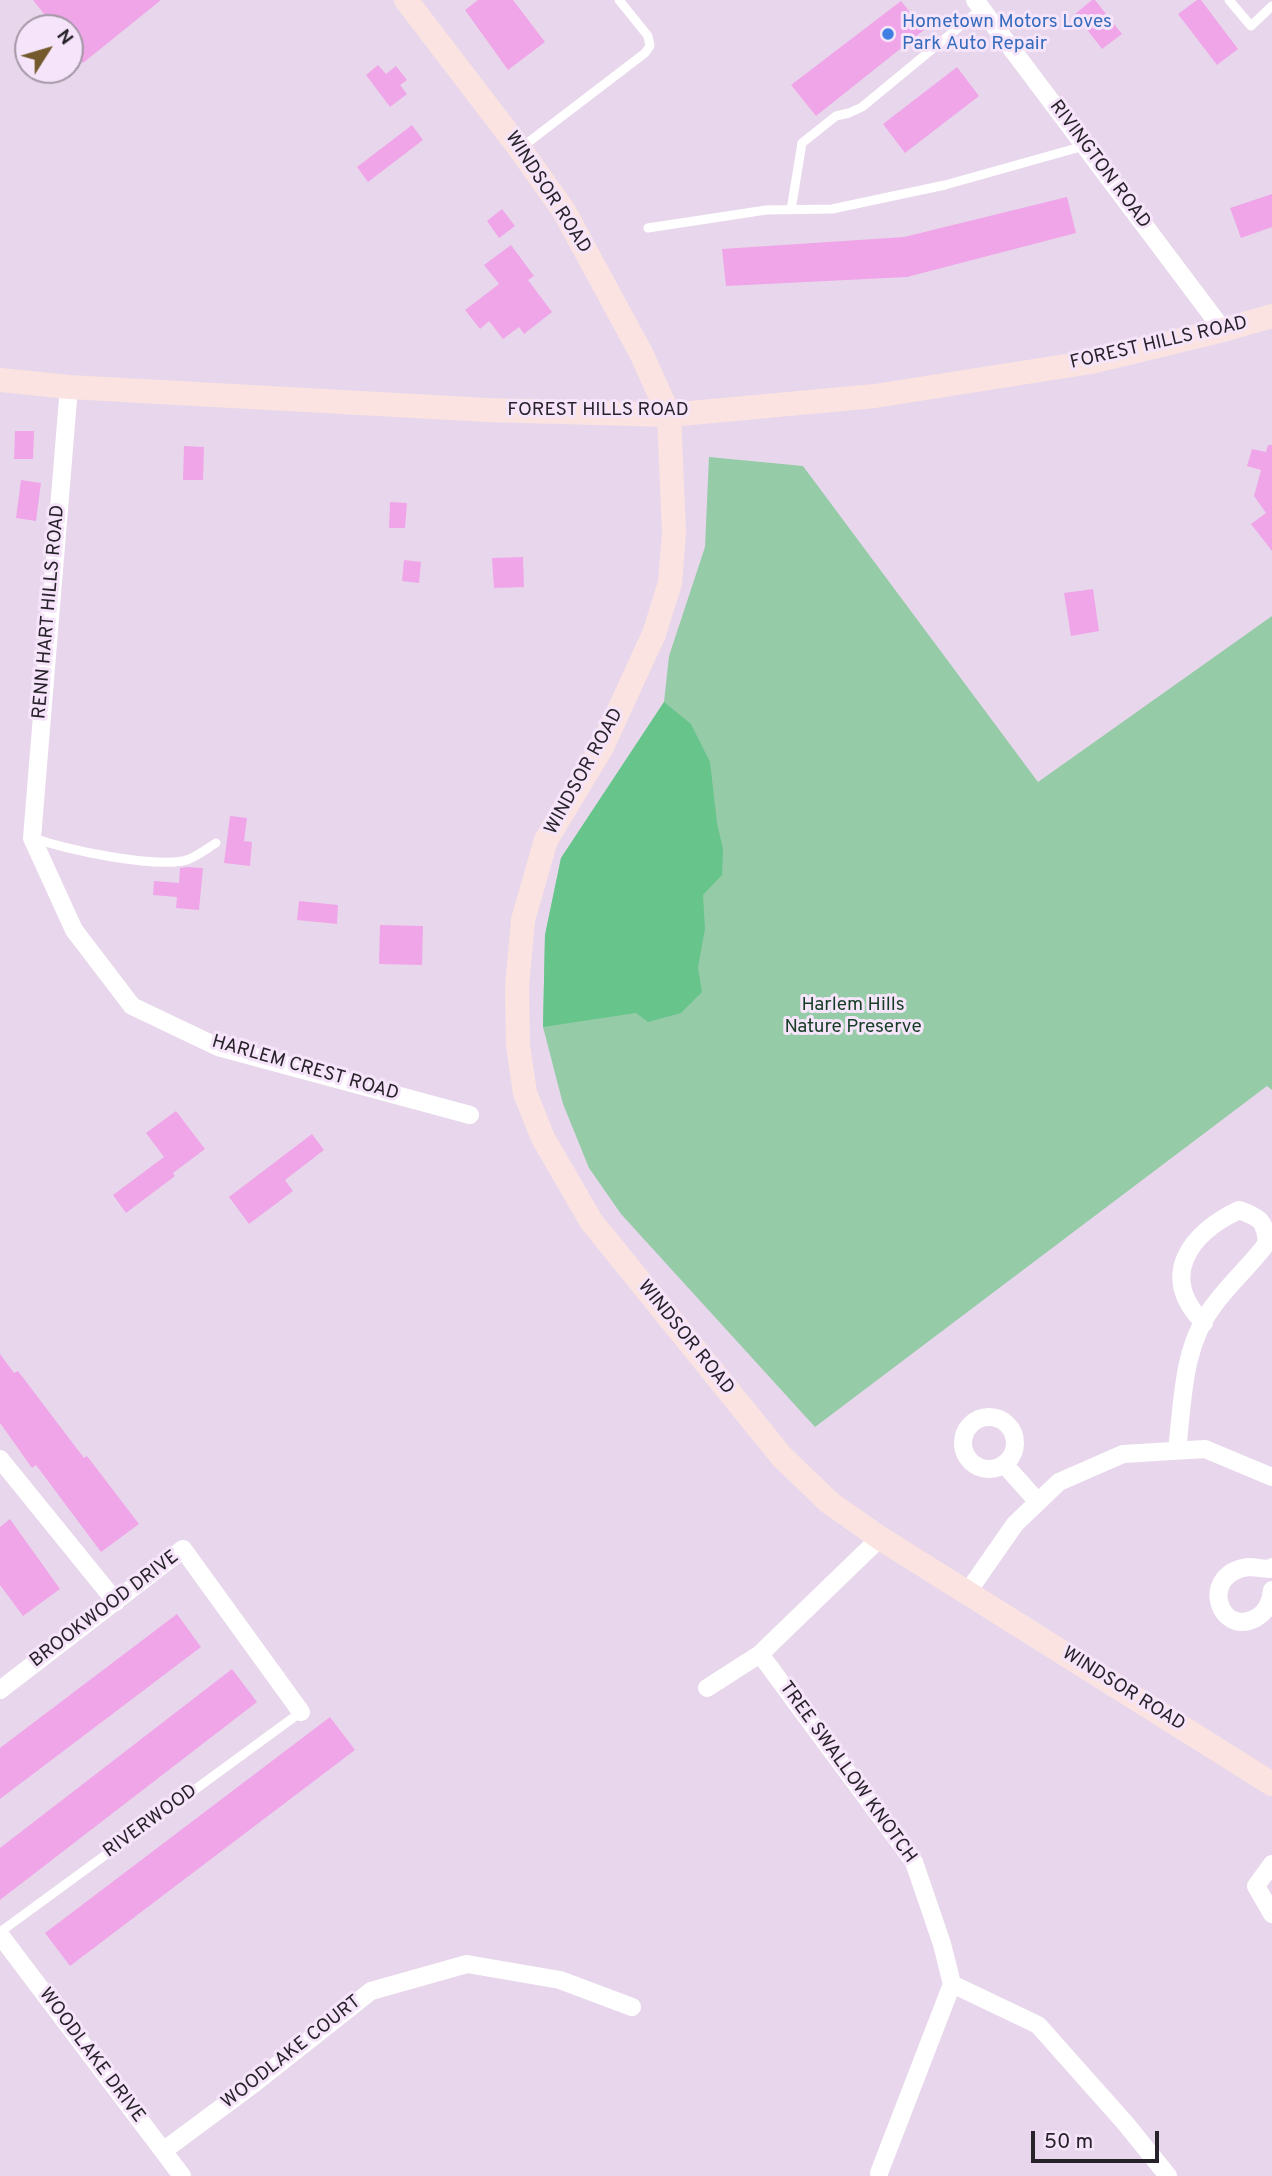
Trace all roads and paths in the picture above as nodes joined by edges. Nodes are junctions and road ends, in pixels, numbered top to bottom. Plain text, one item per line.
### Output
1 (406, 0) edge
2 (619, 0) edge
3 (1229, 0) edge
4 (978, 4) edge
5 (1272, 6) edge
6 (1084, 146) junction
7 (520, 149) junction
8 (791, 210) junction
9 (648, 228) dead end
10 (1272, 316) edge
11 (1223, 331) junction
12 (0, 380) edge
13 (69, 387) junction
14 (669, 415) junction
15 (32, 838) junction
16 (216, 843) dead end
17 (470, 1115) dead end
18 (1204, 1322) junction
19 (1177, 1450) junction
20 (0, 1459) edge
21 (1004, 1464) dead end
22 (1272, 1477) edge
23 (1038, 1502) junction
24 (880, 1538) junction
25 (1271, 1573) edge
26 (1272, 1590) edge
27 (967, 1592) junction
28 (116, 1602) junction
29 (760, 1654) junction
30 (707, 1688) dead end
31 (0, 1690) edge
32 (301, 1712) joint
33 (1272, 1784) edge
34 (1272, 1864) edge
35 (1272, 1914) edge
36 (0, 1933) edge
37 (953, 1984) junction
38 (632, 2007) dead end
39 (163, 2151) junction
40 (879, 2173) dead end
41 (182, 2176) edge
42 (1168, 2176) edge

1 - 7 street, WINDSOR ROAD
2 - 7 lane
3 - 5 lane
4 - 6 street, RIVINGTON ROAD
4 - 8 lane
6 - 8 lane
6 - 11 street, RIVINGTON ROAD
7 - 14 street, WINDSOR ROAD
8 - 9 lane
10 - 11 street, FOREST HILLS ROAD
11 - 14 street, FOREST HILLS ROAD
12 - 13 street, FOREST HILLS ROAD
13 - 14 street, FOREST HILLS ROAD
13 - 15 street, RENN HART HILLS ROAD
14 - 24 street, WINDSOR ROAD
15 - 16 lane
15 - 17 street, HARLEM CREST ROAD
18 - 18 street
18 - 19 street
19 - 22 street
19 - 23 street
20 - 28 street
21 - 23 street
23 - 27 street
24 - 27 street, WINDSOR ROAD
24 - 29 street
25 - 26 street
27 - 33 street, WINDSOR ROAD
28 - 31 street, BROOKWOOD DRIVE
28 - 32 street, BROOKWOOD DRIVE
29 - 30 street
29 - 37 street, TREE SWALLOW KNOTCH
32 - 36 lane, RIVERWOOD
34 - 35 street
36 - 39 street, WOODLAKE DRIVE
37 - 40 street
37 - 42 street
38 - 39 street, WOODLAKE COURT
39 - 41 street, WOODLAKE DRIVE

